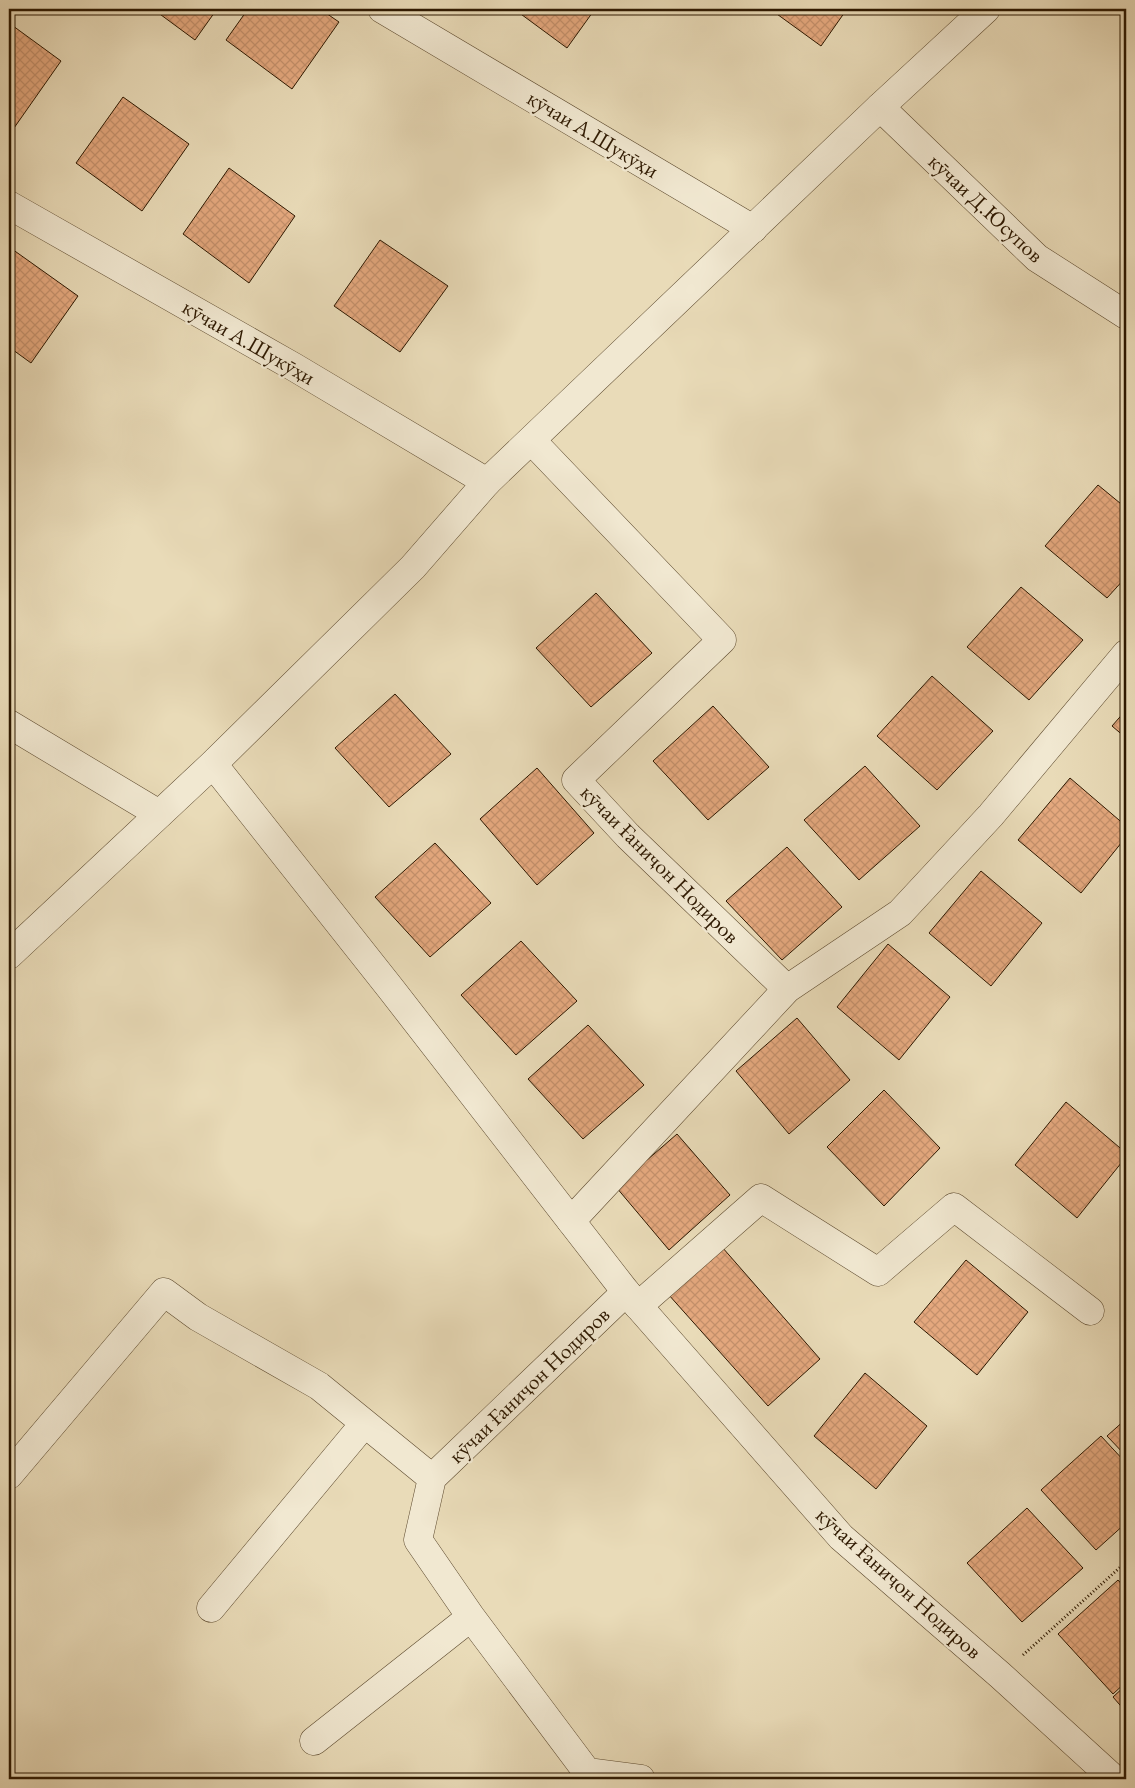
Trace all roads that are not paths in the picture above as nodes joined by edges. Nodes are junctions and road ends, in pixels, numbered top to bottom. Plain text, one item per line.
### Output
1 (382, 9) edge
2 (978, 11) edge
3 (880, 107) junction
4 (9, 204) edge
5 (753, 229) junction
6 (1126, 315) edge
7 (532, 441) junction
8 (487, 482) junction
9 (1126, 654) edge
10 (9, 724) edge
11 (213, 764) junction
12 (159, 814) junction
13 (9, 955) edge
14 (787, 989) junction
15 (571, 1221) junction
16 (632, 1299) junction
17 (1090, 1311) dead end
18 (364, 1424) junction
19 (9, 1475) edge
20 (432, 1478) junction
21 (211, 1608) dead end
22 (470, 1617) junction
23 (314, 1742) dead end
24 (640, 1779) edge
25 (1114, 1779) edge

1 - 5 street, кӯчаи А.Шукӯҳи
2 - 3 street
3 - 5 street
3 - 6 street, кӯчаи Д.Юсупов
4 - 8 street, кӯчаи А.Шукӯҳи
5 - 7 street
7 - 8 street
7 - 14 street, кӯчаи Ғаниҷон Нодиров
8 - 11 street
9 - 14 street
10 - 12 street
11 - 12 street
11 - 15 street, кӯчаи Ғаниҷон Нодиров
12 - 13 street
14 - 15 street
15 - 16 street, кӯчаи Ғаниҷон Нодиров
16 - 17 street, кӯчаи Ғаниҷон Нодиров
16 - 20 street, кӯчаи Ғаниҷон Нодиров
16 - 25 street, кӯчаи Ғаниҷон Нодиров
18 - 19 street, кӯчаи Ғаниҷон Нодиров
18 - 20 street, кӯчаи Ғаниҷон Нодиров
18 - 21 street
20 - 22 street, кӯчаи Ғаниҷон Нодиров
22 - 23 street
22 - 24 street, кӯчаи Ғаниҷон Нодиров

